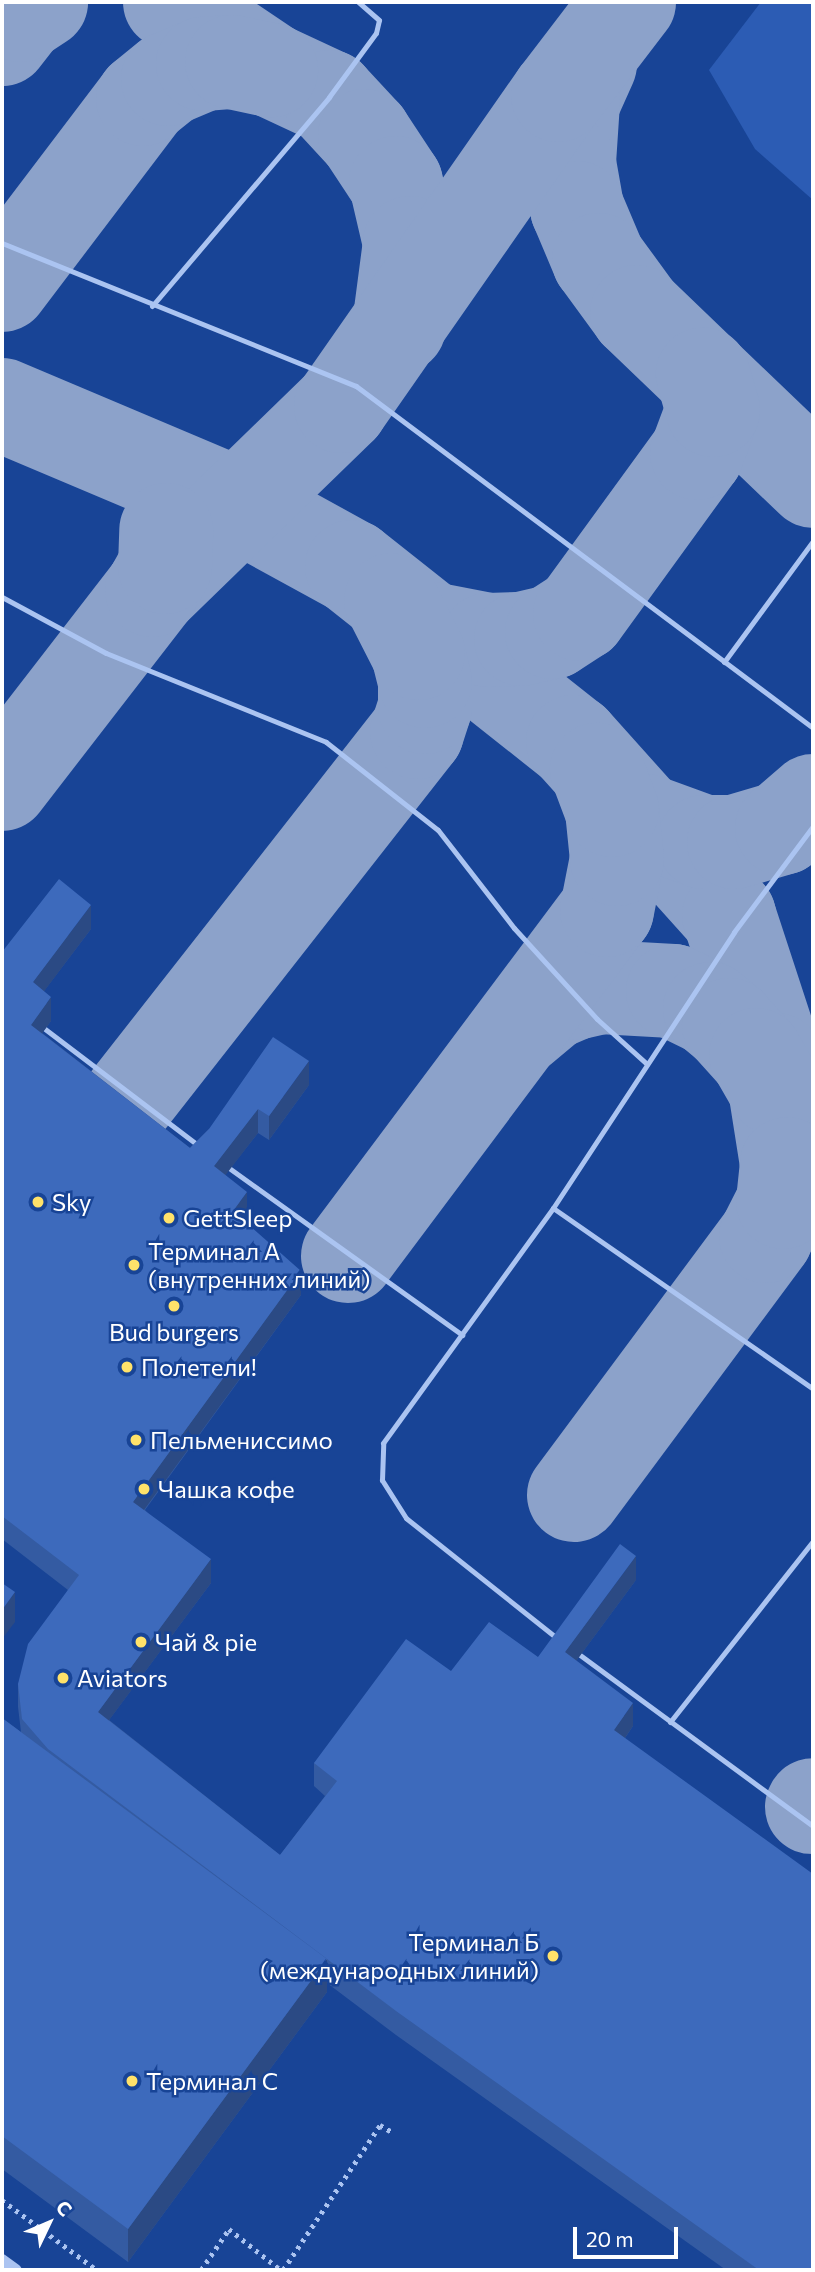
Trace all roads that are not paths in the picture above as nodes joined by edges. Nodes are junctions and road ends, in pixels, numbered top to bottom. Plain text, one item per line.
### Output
1 (358, 2) edge
2 (2, 243) edge
3 (152, 306) junction
4 (813, 541) edge
5 (2, 597) edge
6 (724, 662) junction
7 (813, 728) edge
8 (813, 826) edge
9 (45, 1029) edge
10 (647, 1064) junction
11 (209, 1153) edge
12 (229, 1168) edge
13 (553, 1208) junction
14 (462, 1335) junction
15 (813, 1389) edge
16 (813, 1541) edge
17 (565, 1644) edge
18 (580, 1655) edge
19 (670, 1722) junction
20 (813, 1826) edge
21 (2, 2260) edge
22 (16, 2270) edge

1 - 3 lane
2 - 3 lane
3 - 6 lane
4 - 6 lane
5 - 10 lane
6 - 7 lane
8 - 10 lane
9 - 11 lane
10 - 13 lane
12 - 14 lane
13 - 14 lane
13 - 15 lane
14 - 17 lane
16 - 19 lane
18 - 19 lane
19 - 20 lane
21 - 22 street

